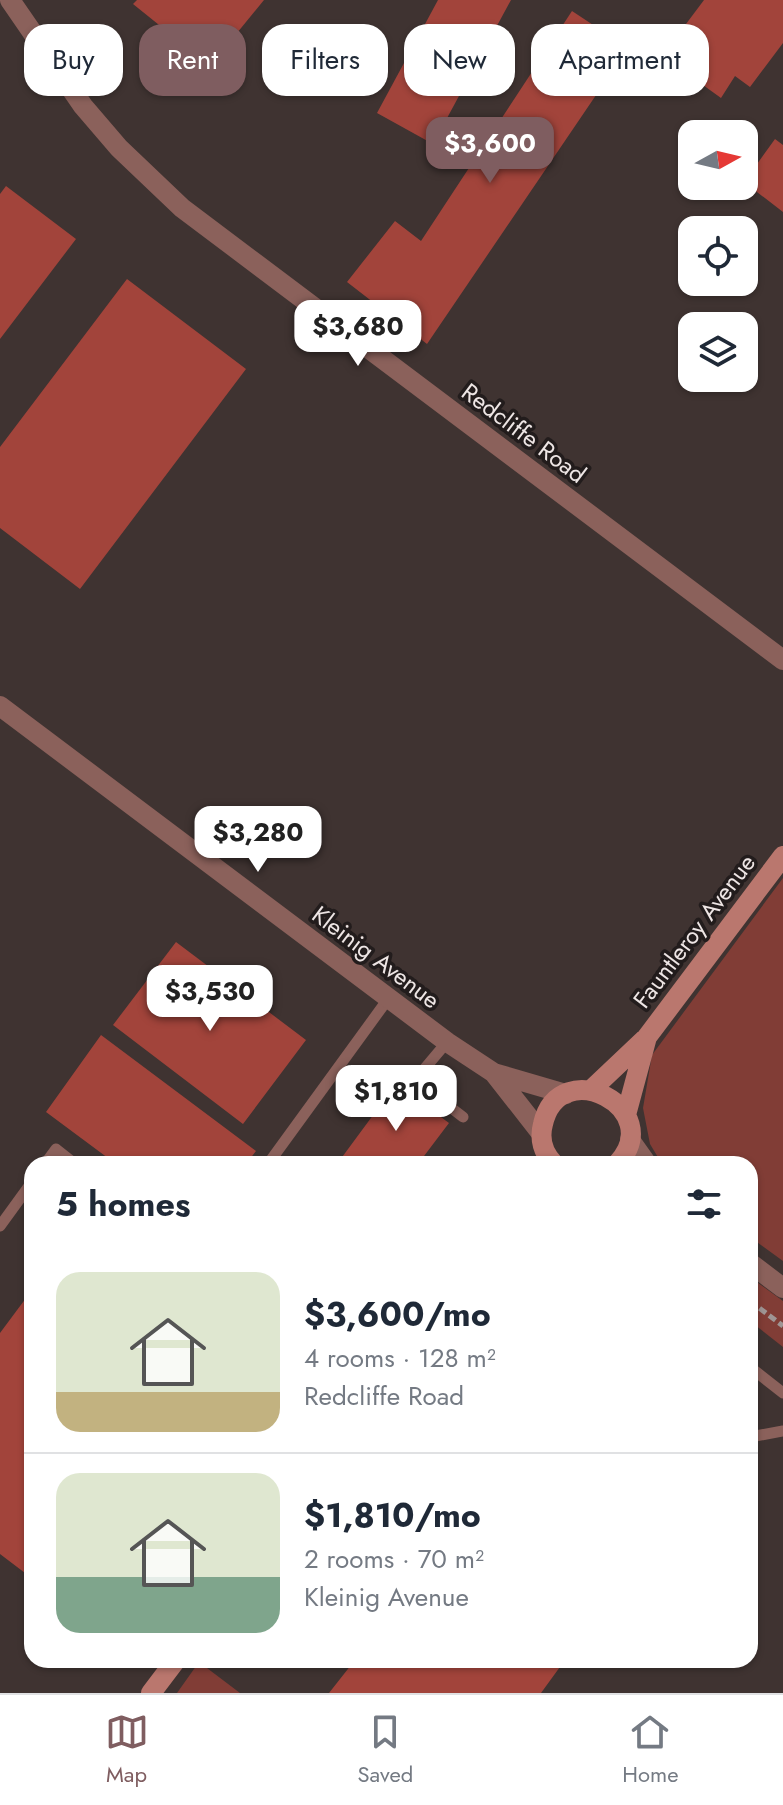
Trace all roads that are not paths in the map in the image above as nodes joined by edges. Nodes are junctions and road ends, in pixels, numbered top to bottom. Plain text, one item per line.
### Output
1 (10, 0) edge
2 (783, 660) edge
3 (0, 706) edge
4 (783, 856) edge
5 (388, 999) junction
6 (647, 1037) junction
7 (447, 1042) junction
8 (494, 1073) junction
9 (591, 1090) junction
10 (566, 1094) junction
11 (626, 1115) junction
12 (463, 1117) dead end
13 (630, 1140) junction
14 (544, 1152) edge
15 (274, 1156) edge
16 (621, 1156) edge
17 (641, 1156) edge
18 (24, 1193) edge
19 (0, 1226) edge
20 (758, 1269) edge
21 (783, 1288) edge
22 (758, 1373) edge
23 (783, 1393) edge
24 (783, 1431) edge
25 (758, 1436) edge
26 (170, 1668) edge
27 (151, 1693) edge

1 - 2 street, Redcliffe Road
3 - 5 street, Kleinig Avenue
4 - 6 main road, Fauntleroy Avenue
5 - 7 street, Kleinig Avenue
5 - 15 lane
6 - 9 main road, Fauntleroy Avenue
6 - 11 main road, Fauntleroy Avenue
7 - 8 street, Kleinig Avenue
7 - 12 lane
8 - 10 street, Kleinig Avenue
8 - 14 street, Kleinig Avenue
9 - 10 main road
9 - 11 main road
10 - 14 main road
11 - 13 main road
13 - 16 main road
13 - 17 street
18 - 19 lane
20 - 21 street
22 - 23 lane
24 - 25 lane
26 - 27 main road

